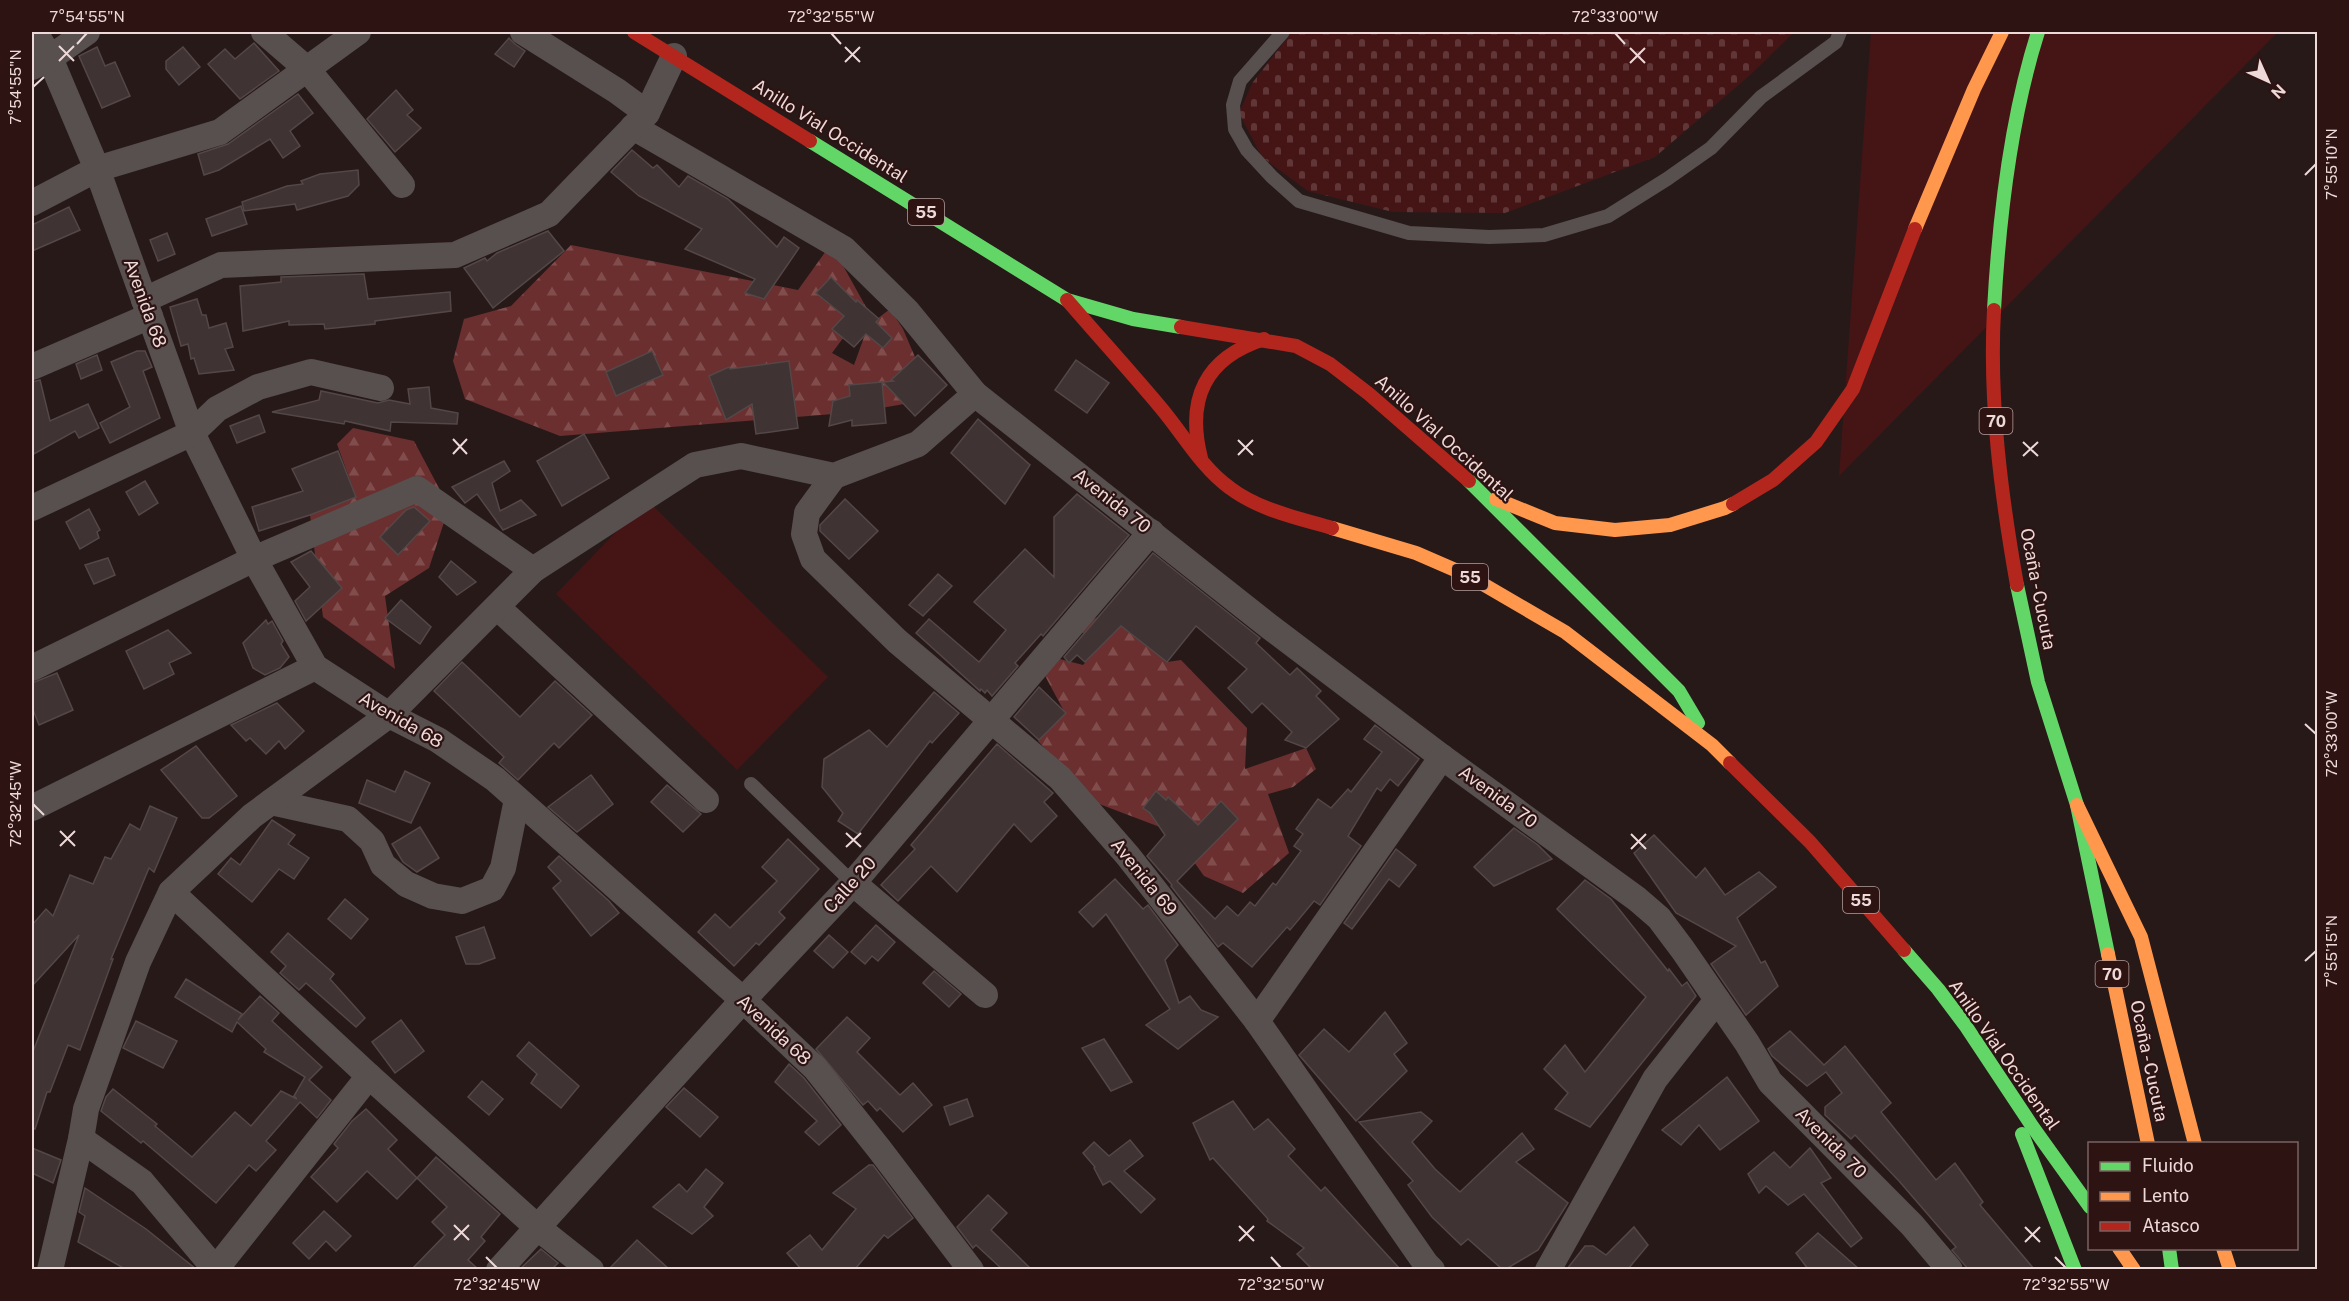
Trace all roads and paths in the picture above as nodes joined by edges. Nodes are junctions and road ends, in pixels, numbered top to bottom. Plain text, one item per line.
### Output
1 (35, 32) edge
2 (87, 32) edge
3 (264, 32) edge
4 (358, 32) edge
5 (523, 32) edge
6 (634, 32) edge
7 (1283, 32) edge
8 (1840, 32) edge
9 (2002, 32) edge
10 (2038, 32) edge
11 (674, 56) junction
12 (41, 62) edge
13 (306, 69) junction
14 (640, 120) junction
15 (97, 169) junction
16 (402, 185) dead end
17 (32, 203) edge
18 (1068, 300) junction
19 (147, 308) junction
20 (1264, 339) junction
21 (32, 367) edge
22 (381, 388) dead end
23 (975, 394) junction
24 (192, 433) junction
25 (1203, 462) junction
26 (834, 476) junction
27 (1482, 493) junction
28 (32, 508) edge
29 (1151, 532) junction
30 (254, 559) junction
31 (533, 570) junction
32 (497, 607) junction
33 (32, 668) edge
34 (315, 668) junction
35 (389, 715) junction
36 (992, 721) junction
37 (1712, 744) junction
38 (1442, 757) junction
39 (751, 784) dead end
40 (517, 799) junction
41 (706, 800) dead end
42 (271, 802) junction
43 (2077, 805) junction
44 (32, 808) edge
45 (853, 883) junction
46 (171, 892) junction
47 (985, 995) dead end
48 (743, 1000) junction
49 (1718, 1000) junction
50 (1257, 1021) junction
51 (1994, 1070) junction
52 (369, 1076) junction
53 (81, 1138) junction
54 (2148, 1142) edge
55 (2195, 1142) edge
56 (2088, 1204) edge
57 (538, 1228) junction
58 (2120, 1250) edge
59 (2169, 1250) edge
60 (2224, 1250) edge
61 (50, 1269) edge
62 (216, 1269) edge
63 (500, 1269) edge
64 (591, 1269) edge
65 (971, 1269) edge
66 (1432, 1269) edge
67 (1548, 1269) edge
68 (1950, 1269) edge
69 (2075, 1269) edge
70 (2134, 1269) edge
71 (2172, 1269) edge
72 (2230, 1269) edge

1 - 12 street, Avenida 68
2 - 12 street
3 - 13 street
4 - 13 street
5 - 14 street, Avenida 70
6 - 11 main road, Anillo Vial Occidental / 55
7 - 8 lane
9 - 27 main road
10 - 43 main road, Ocaña - Cucuta / 70
11 - 14 street
11 - 18 main road, Anillo Vial Occidental / 55
12 - 15 street, Avenida 68
13 - 15 street
13 - 16 street
14 - 19 street
14 - 23 street, Avenida 70
15 - 17 street
15 - 19 street, Avenida 68
18 - 20 main road, Anillo Vial Occidental / 55
18 - 25 main road, Anillo Vial Occidental / 55
19 - 21 street
19 - 24 street, Avenida 68
20 - 25 main road
20 - 27 main road, Anillo Vial Occidental / 55
22 - 24 street
23 - 26 street
23 - 29 street, Avenida 70
24 - 28 street
24 - 30 street, Avenida 68
25 - 37 main road, Anillo Vial Occidental / 55
26 - 31 street
26 - 36 street, Avenida 69
27 - 37 main road, Anillo Vial Occidental / 55
29 - 36 street, Calle 20
29 - 38 street, Avenida 70
30 - 31 street
30 - 33 street
30 - 34 street, Avenida 68
31 - 32 street
32 - 35 street
32 - 41 street
34 - 35 street, Avenida 68
34 - 44 street
35 - 40 street, Avenida 68
35 - 42 street
36 - 45 street, Calle 20
36 - 50 street, Avenida 69
37 - 51 main road, Anillo Vial Occidental / 55
38 - 49 street, Avenida 70
38 - 50 street
39 - 45 lane
40 - 42 street
40 - 48 street, Avenida 68
42 - 46 street
43 - 54 main road, Ocaña - Cucuta / 70
43 - 55 main road
45 - 47 street
45 - 48 street, Calle 20
46 - 52 street
46 - 53 street
48 - 57 street, Calle 20
48 - 65 street, Avenida 68
49 - 67 street
49 - 68 street, Avenida 70
50 - 66 street, Avenida 69
51 - 56 main road, Anillo Vial Occidental / 55
51 - 69 main road
52 - 57 street
52 - 62 street
53 - 61 street
53 - 62 street
57 - 63 street, Calle 20
57 - 64 street
58 - 70 main road
59 - 71 main road
60 - 72 main road

